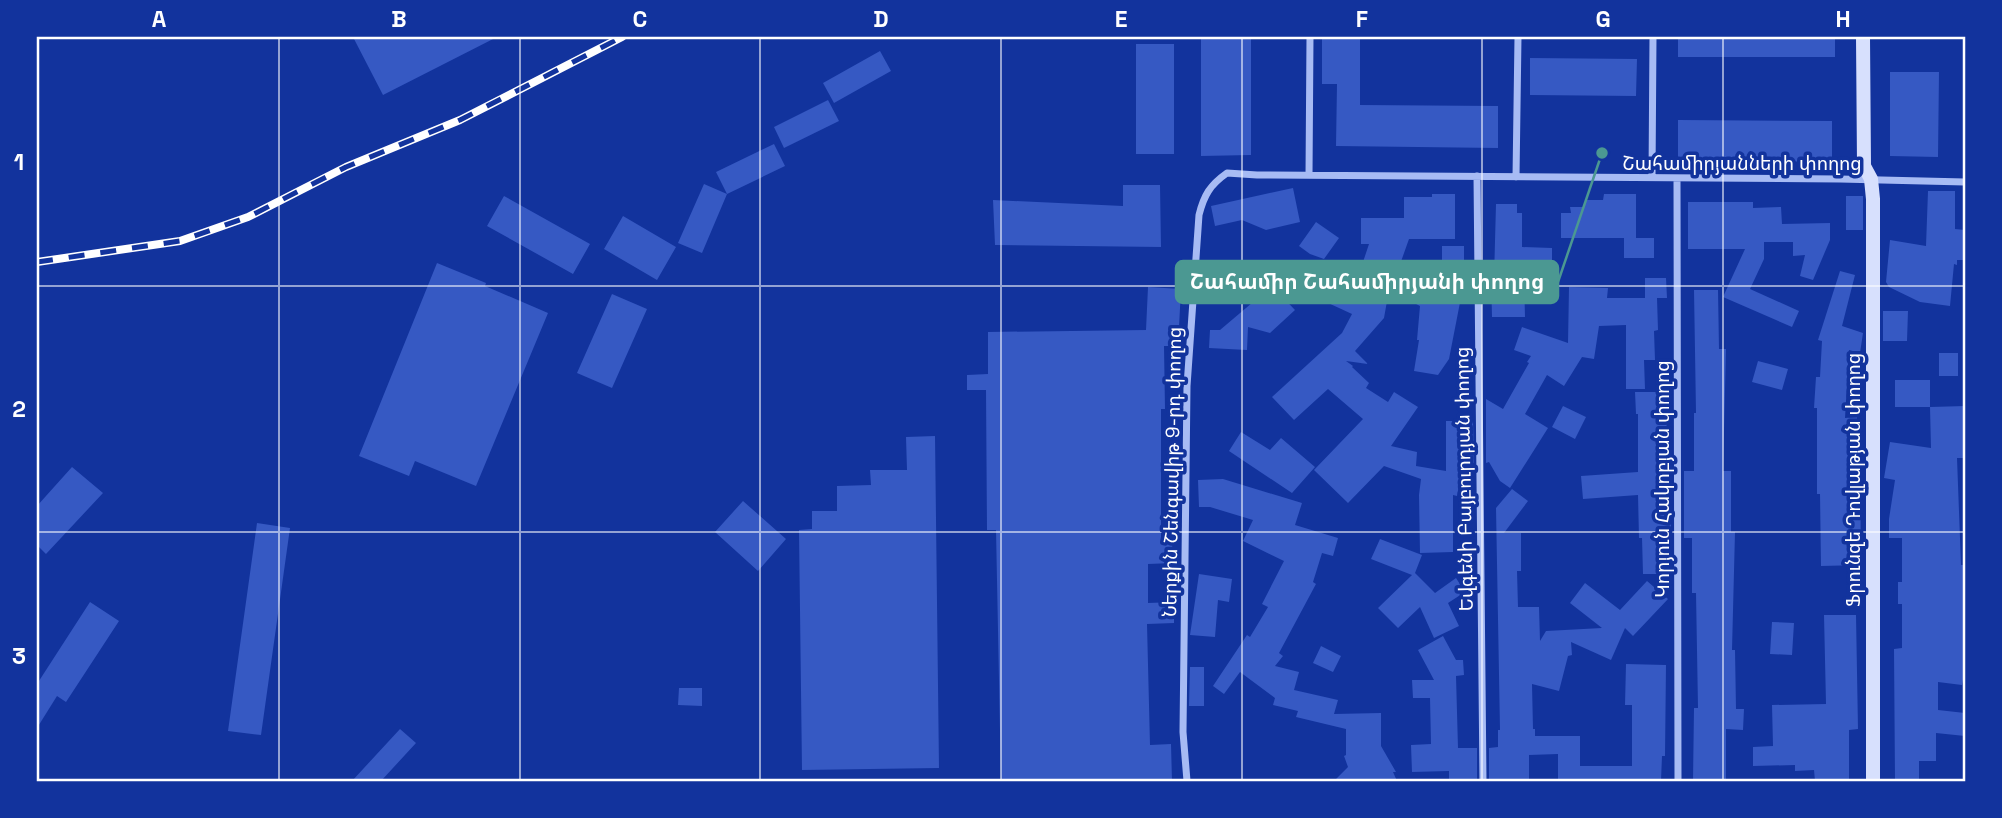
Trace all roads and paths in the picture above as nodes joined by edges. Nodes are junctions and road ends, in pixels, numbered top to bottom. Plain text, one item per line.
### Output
1 (1310, 37) edge
2 (1518, 37) edge
3 (1653, 37) edge
4 (1863, 37) edge
5 (1309, 175) junction
6 (1476, 176) junction
7 (1516, 177) junction
8 (1652, 177) junction
9 (1677, 178) junction
10 (1871, 179) junction
11 (1965, 182) edge
12 (1187, 781) edge
13 (1483, 781) edge
14 (1678, 781) edge
15 (1873, 781) edge

1 - 5 street
2 - 7 street
3 - 8 street
4 - 10 street, Ֆրունզե Դովլաթյան փողոց
5 - 6 street, Շահամիրյանների փողոց
5 - 12 street, Ներքին Շենգավիթ 9-րդ փողոց
6 - 7 street, Շահամիրյանների փողոց
6 - 13 street, Եվգենի Բայբուրդյան փողոց
7 - 8 street, Շահամիրյանների փողոց
8 - 9 street, Շահամիրյանների փողոց
9 - 10 street, Շահամիրյանների փողոց
9 - 14 street, Կորյուն Հակոբյան փողոց
10 - 11 street, Շահամիրյանների փողոց
10 - 15 street, Ֆրունզե Դովլաթյան փողոց

